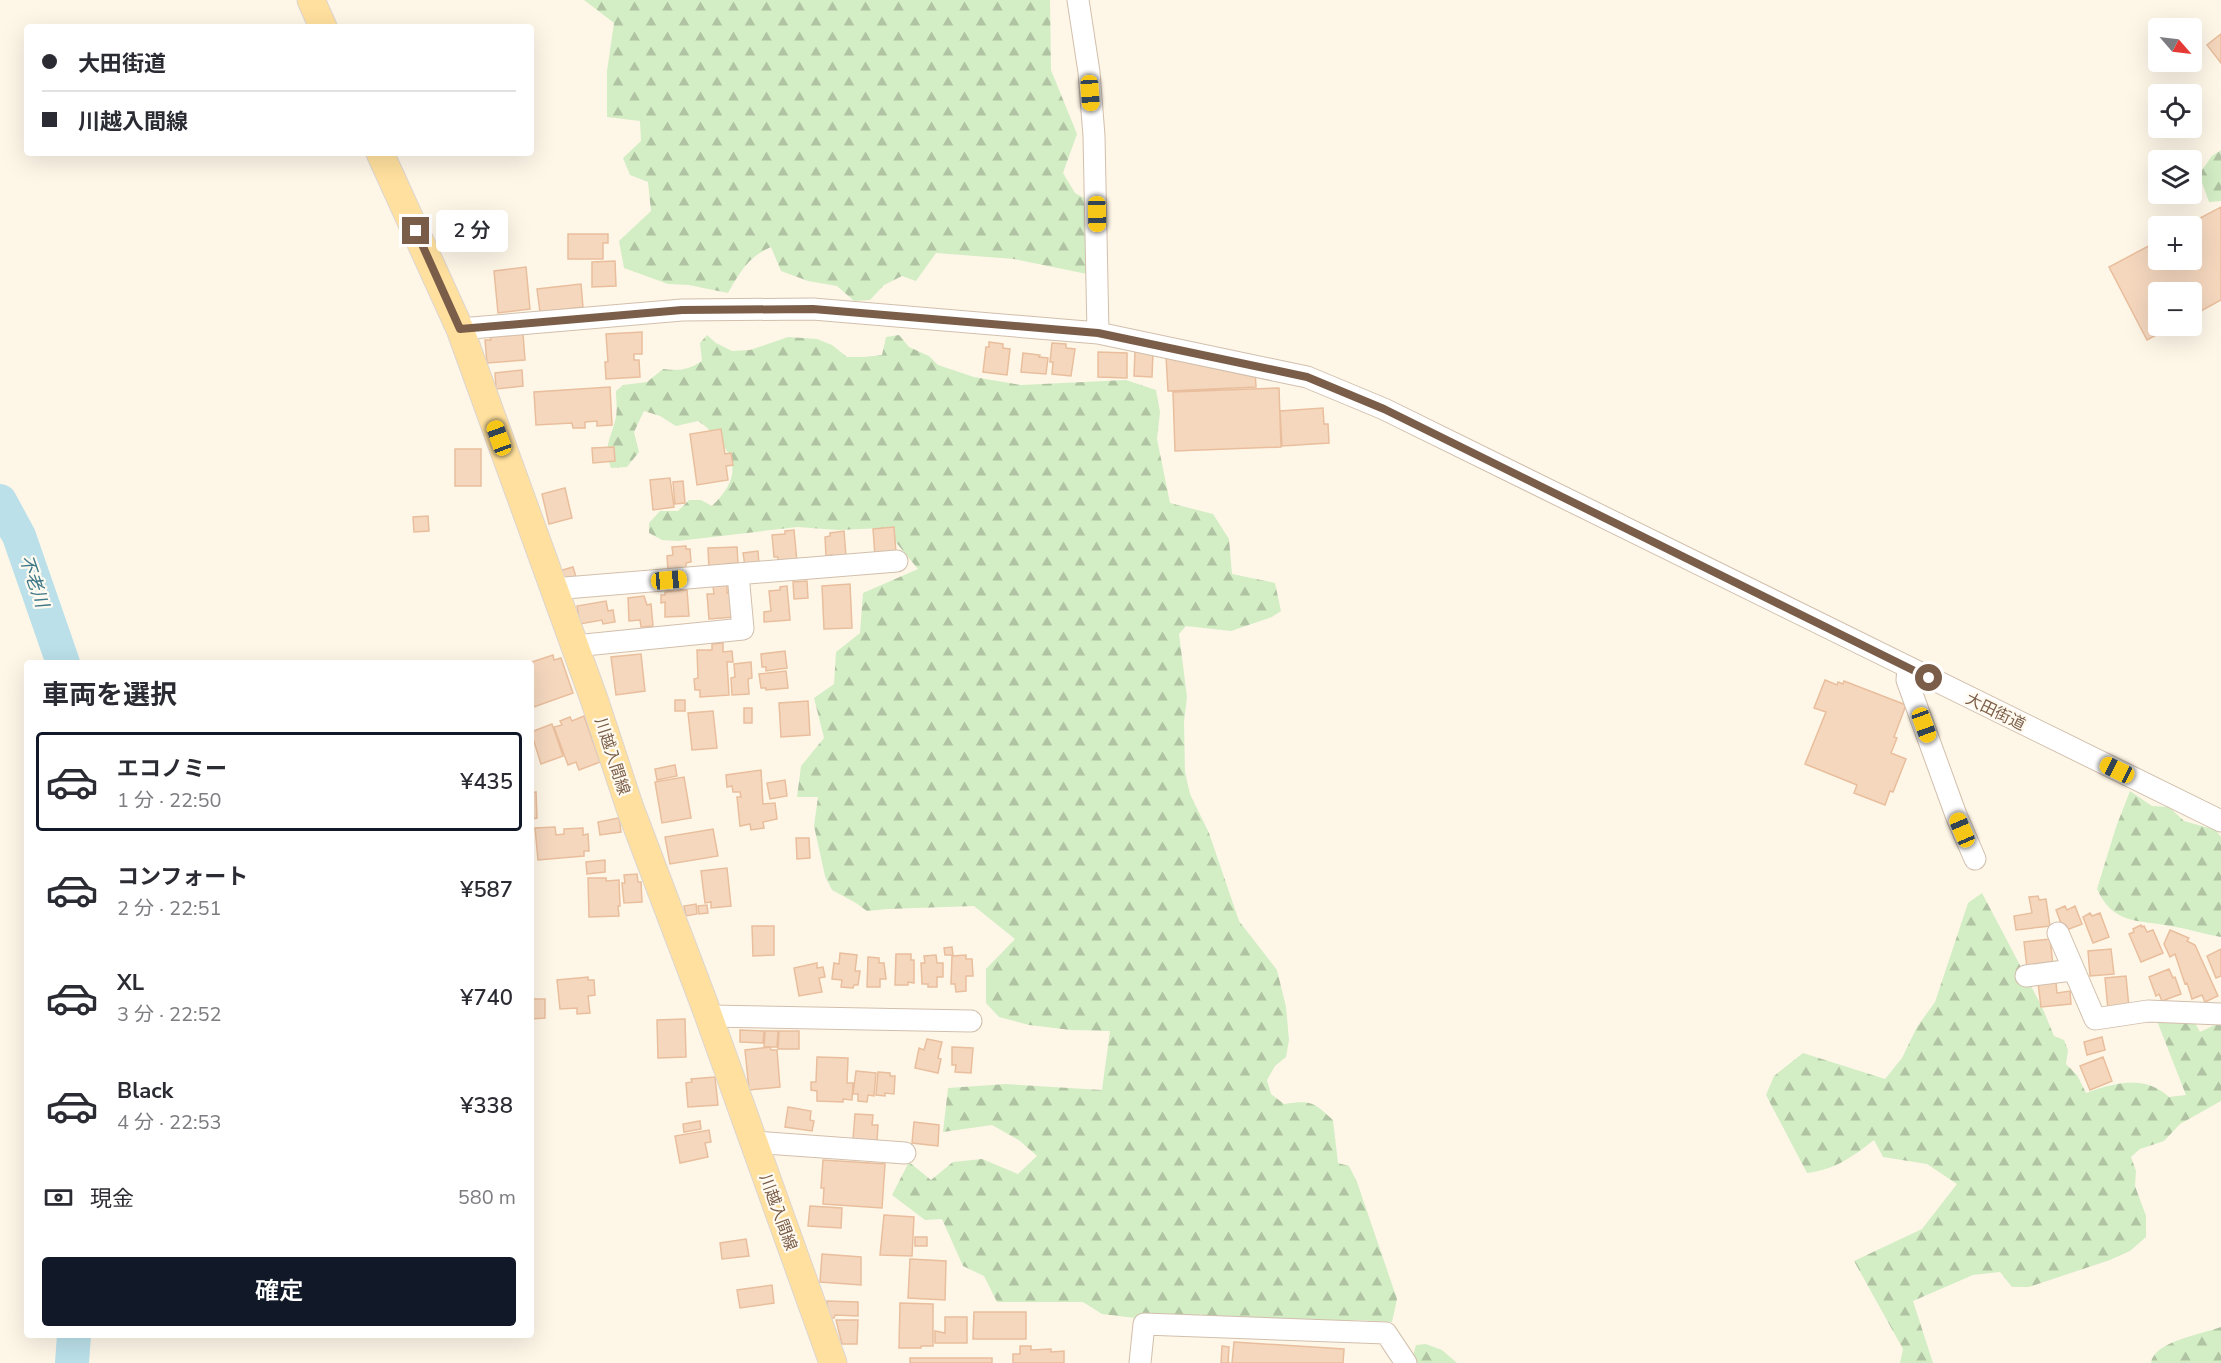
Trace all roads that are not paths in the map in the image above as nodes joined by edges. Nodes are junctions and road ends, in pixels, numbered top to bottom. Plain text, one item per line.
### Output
1 (310, 0) edge
2 (1078, 0) edge
3 (322, 24) edge
4 (381, 156) edge
5 (460, 329) junction
6 (1098, 333) junction
7 (897, 561) dead end
8 (738, 574) junction
9 (553, 589) junction
10 (575, 646) junction
11 (1908, 668) junction
12 (2221, 820) edge
13 (1975, 859) dead end
14 (2058, 933) dead end
15 (2072, 970) junction
16 (2026, 976) dead end
17 (2221, 1014) edge
18 (709, 1016) junction
19 (970, 1021) dead end
20 (753, 1142) junction
21 (906, 1153) dead end
22 (833, 1363) edge
23 (1140, 1363) edge
24 (1406, 1363) edge

1 - 3 main road
2 - 6 street
4 - 5 main road, 川越入間線
5 - 6 street, 大田街道
5 - 9 main road, 川越入間線
6 - 11 street, 大田街道
7 - 8 street
8 - 9 street
8 - 10 street
9 - 10 main road, 川越入間線
10 - 18 main road, 川越入間線
11 - 12 street, 大田街道
11 - 13 street
14 - 15 street
15 - 16 street
15 - 17 street
18 - 19 street
18 - 20 main road, 川越入間線
20 - 21 street
20 - 22 main road, 川越入間線
23 - 24 street

